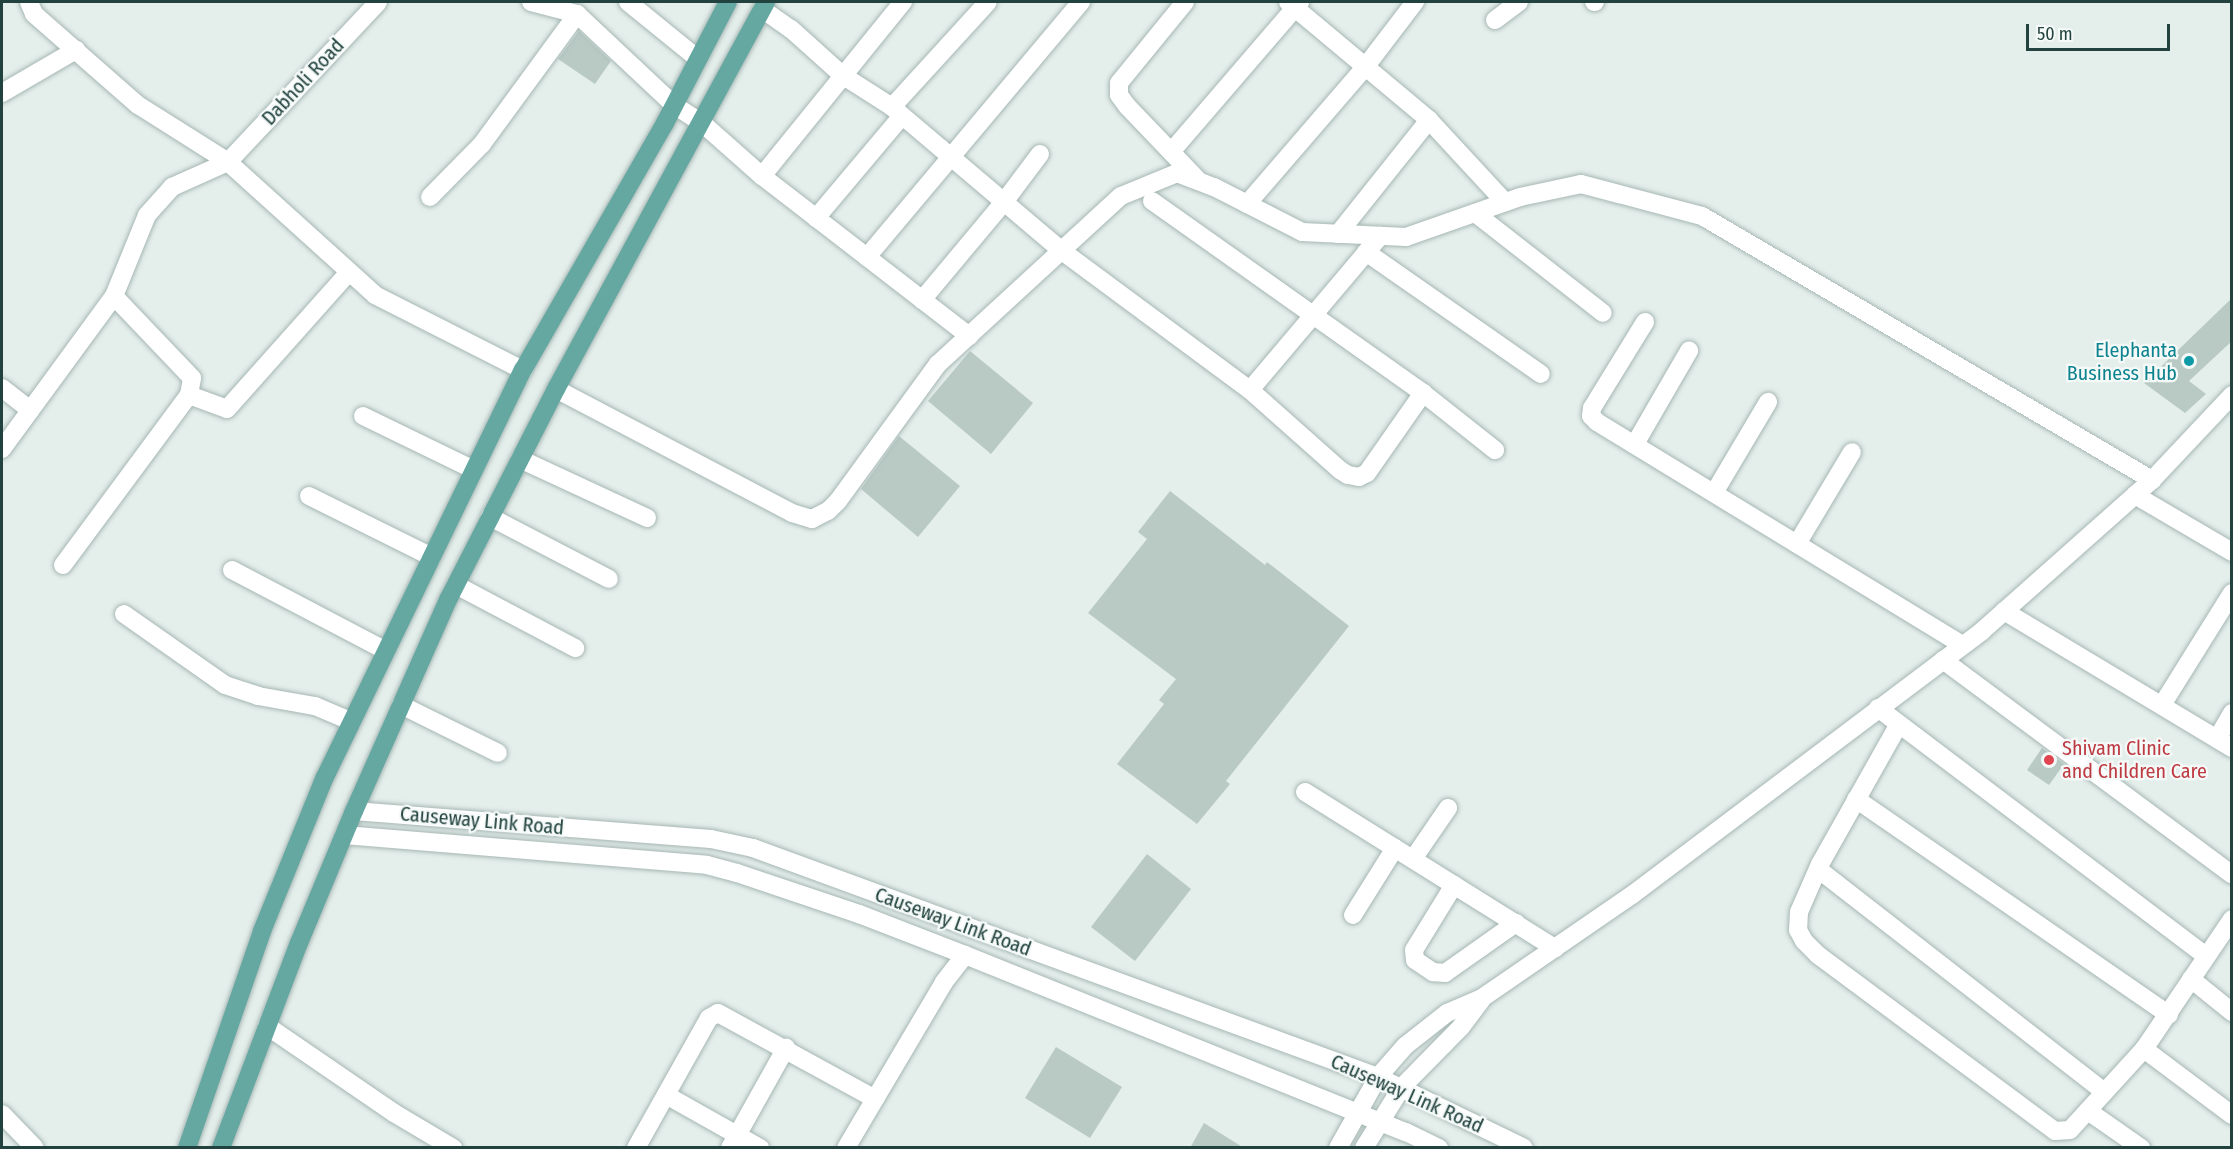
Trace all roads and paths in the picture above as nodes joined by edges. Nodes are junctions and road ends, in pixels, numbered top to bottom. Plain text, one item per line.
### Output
1 (29, 2) edge
2 (378, 2) edge
3 (531, 2) edge
4 (628, 2) edge
5 (728, 2) edge
6 (903, 2) edge
7 (988, 2) edge
8 (1081, 2) edge
9 (1185, 2) edge
10 (1415, 2) edge
11 (1519, 2) edge
12 (1295, 4) edge
13 (764, 5) edge
14 (577, 14) junction
15 (1495, 20) dead end
16 (76, 50) junction
17 (697, 58) junction
18 (1366, 66) junction
19 (842, 75) junction
20 (2, 93) edge
21 (674, 105) junction
22 (897, 112) junction
23 (1429, 120) junction
24 (702, 123) junction
25 (1171, 152) junction
26 (1040, 154) dead end
27 (951, 157) junction
28 (228, 162) junction
29 (762, 176) junction
30 (1200, 182) junction
31 (430, 197) dead end
32 (1152, 201) dead end
33 (1004, 202) junction
34 (1505, 202) junction
35 (1247, 204) junction
36 (1475, 213) junction
37 (816, 218) junction
38 (1338, 234) junction
39 (1380, 236) junction
40 (1062, 251) junction
41 (1366, 252) junction
42 (867, 257) junction
43 (349, 272) junction
44 (114, 296) junction
45 (922, 300) junction
46 (1603, 313) dead end
47 (1314, 314) junction
48 (1645, 322) dead end
49 (969, 336) junction
50 (1689, 351) dead end
51 (523, 370) junction
52 (1541, 374) dead end
53 (2, 388) edge
54 (556, 389) junction
55 (1250, 390) junction
56 (1423, 393) junction
57 (189, 394) junction
58 (2232, 394) edge
59 (1768, 402) dead end
60 (30, 410) junction
61 (363, 416) dead end
62 (1635, 444) junction
63 (2, 449) edge
64 (1496, 450) dead end
65 (1852, 452) dead end
66 (520, 459) junction
67 (474, 470) junction
68 (2152, 480) junction
69 (1714, 493) junction
70 (2135, 495) junction
71 (309, 496) dead end
72 (490, 517) junction
73 (647, 518) dead end
74 (1797, 544) junction
75 (2232, 552) edge
76 (432, 557) junction
77 (63, 565) dead end
78 (232, 570) dead end
79 (609, 579) dead end
80 (456, 585) junction
81 (2232, 593) edge
82 (2004, 611) junction
83 (124, 614) dead end
84 (1962, 645) junction
85 (575, 648) dead end
86 (386, 651) junction
87 (1943, 660) junction
88 (401, 705) junction
89 (2162, 705) junction
90 (1878, 708) junction
91 (2232, 713) edge
92 (351, 721) junction
93 (1899, 724) junction
94 (2224, 743) edge
95 (498, 753) dead end
96 (1305, 792) dead end
97 (1856, 799) junction
98 (1448, 808) dead end
99 (354, 811) junction
100 (344, 835) junction
101 (1395, 848) junction
102 (1413, 859) junction
103 (1818, 869) junction
104 (2232, 875) edge
105 (1454, 885) junction
106 (1353, 915) dead end
107 (2232, 919) edge
108 (1516, 923) junction
109 (1555, 948) junction
110 (965, 955) junction
111 (2206, 956) junction
112 (2191, 979) junction
113 (1482, 998) junction
114 (2232, 1012) edge
115 (2169, 1015) junction
116 (267, 1026) junction
117 (786, 1048) junction
118 (2144, 1049) junction
119 (1378, 1077) junction
120 (1402, 1087) junction
121 (2104, 1092) junction
122 (666, 1095) junction
123 (875, 1099) junction
124 (2088, 1110) junction
125 (1356, 1113) junction
126 (2, 1114) edge
127 (2232, 1115) edge
128 (1379, 1122) junction
129 (733, 1141) edge
130 (35, 1148) edge
131 (187, 1148) edge
132 (221, 1148) edge
133 (453, 1148) edge
134 (636, 1148) edge
135 (760, 1148) edge
136 (846, 1148) edge
137 (1338, 1148) edge
138 (1364, 1148) edge
139 (1439, 1148) edge
140 (1524, 1148) edge
141 (2141, 1148) edge

1 - 16 street
2 - 28 street, Dabholi Road
3 - 14 street
4 - 17 street
5 - 17 main road
6 - 19 street
7 - 22 street
8 - 27 street
9 - 25 street
10 - 18 street
11 - 15 street
12 - 18 street
12 - 25 street
13 - 19 street
13 - 24 main road
14 - 21 street
14 - 31 street
16 - 20 street
16 - 28 street
17 - 21 main road
18 - 23 street
18 - 35 street
19 - 22 street
19 - 29 street
21 - 24 street
21 - 51 main road
22 - 27 street
22 - 37 street
23 - 34 street
23 - 38 street
24 - 29 street
24 - 54 main road
25 - 30 street
26 - 33 street
27 - 33 street
27 - 42 street
28 - 43 street
28 - 44 street
29 - 37 street
30 - 35 street
30 - 40 street
32 - 47 street
33 - 40 street
33 - 45 street
34 - 36 street
34 - 68 street
35 - 38 street
36 - 39 street
36 - 46 street
37 - 42 street
38 - 39 street
39 - 41 street
40 - 49 street
40 - 55 street
41 - 47 street
41 - 52 street
42 - 45 street
43 - 51 street
43 - 57 street
44 - 57 street
44 - 60 street
45 - 49 street
47 - 55 street
47 - 56 street
48 - 62 street
49 - 54 street
50 - 62 street
51 - 67 main road
53 - 60 street
54 - 66 main road
55 - 56 street
56 - 64 street
57 - 77 street
58 - 68 street
59 - 69 street
60 - 63 street
61 - 67 street
62 - 69 street
65 - 74 street
66 - 72 main road
66 - 73 street
67 - 76 main road
68 - 70 street
69 - 74 street
70 - 75 street
70 - 82 street
71 - 76 street
72 - 79 street
72 - 80 main road
74 - 84 street
76 - 86 main road
78 - 86 street
80 - 85 street
80 - 88 main road
81 - 89 street
82 - 84 street
82 - 89 street
83 - 92 street
84 - 87 street
86 - 92 main road
87 - 90 street
87 - 104 street
88 - 95 street
88 - 99 main road
89 - 94 street
90 - 93 street
90 - 109 street
91 - 94 street
92 - 131 main road
93 - 97 street
93 - 111 street
96 - 101 street
97 - 103 street
97 - 115 street
98 - 102 street
99 - 100 main road
99 - 119 street, Causeway Link Road
100 - 110 street, Causeway Link Road
100 - 116 main road
101 - 102 street
101 - 106 street
102 - 105 street
103 - 121 street
103 - 124 street
105 - 108 street
105 - 108 street
107 - 111 street
108 - 109 street
109 - 113 street
110 - 123 street
110 - 125 street, Causeway Link Road
111 - 112 street
112 - 114 street
112 - 115 street
113 - 119 street
113 - 120 street
115 - 118 street
116 - 132 main road
116 - 133 street
117 - 122 street
117 - 123 street
117 - 129 street
118 - 121 street
118 - 127 street
119 - 120 street, Causeway Link Road
119 - 125 street
120 - 128 street
120 - 140 street, Causeway Link Road
121 - 124 street
122 - 129 street
122 - 134 street
123 - 136 street
124 - 141 street
125 - 128 street, Causeway Link Road
125 - 137 street
126 - 130 street
128 - 138 street
128 - 139 street, Causeway Link Road
129 - 135 street

